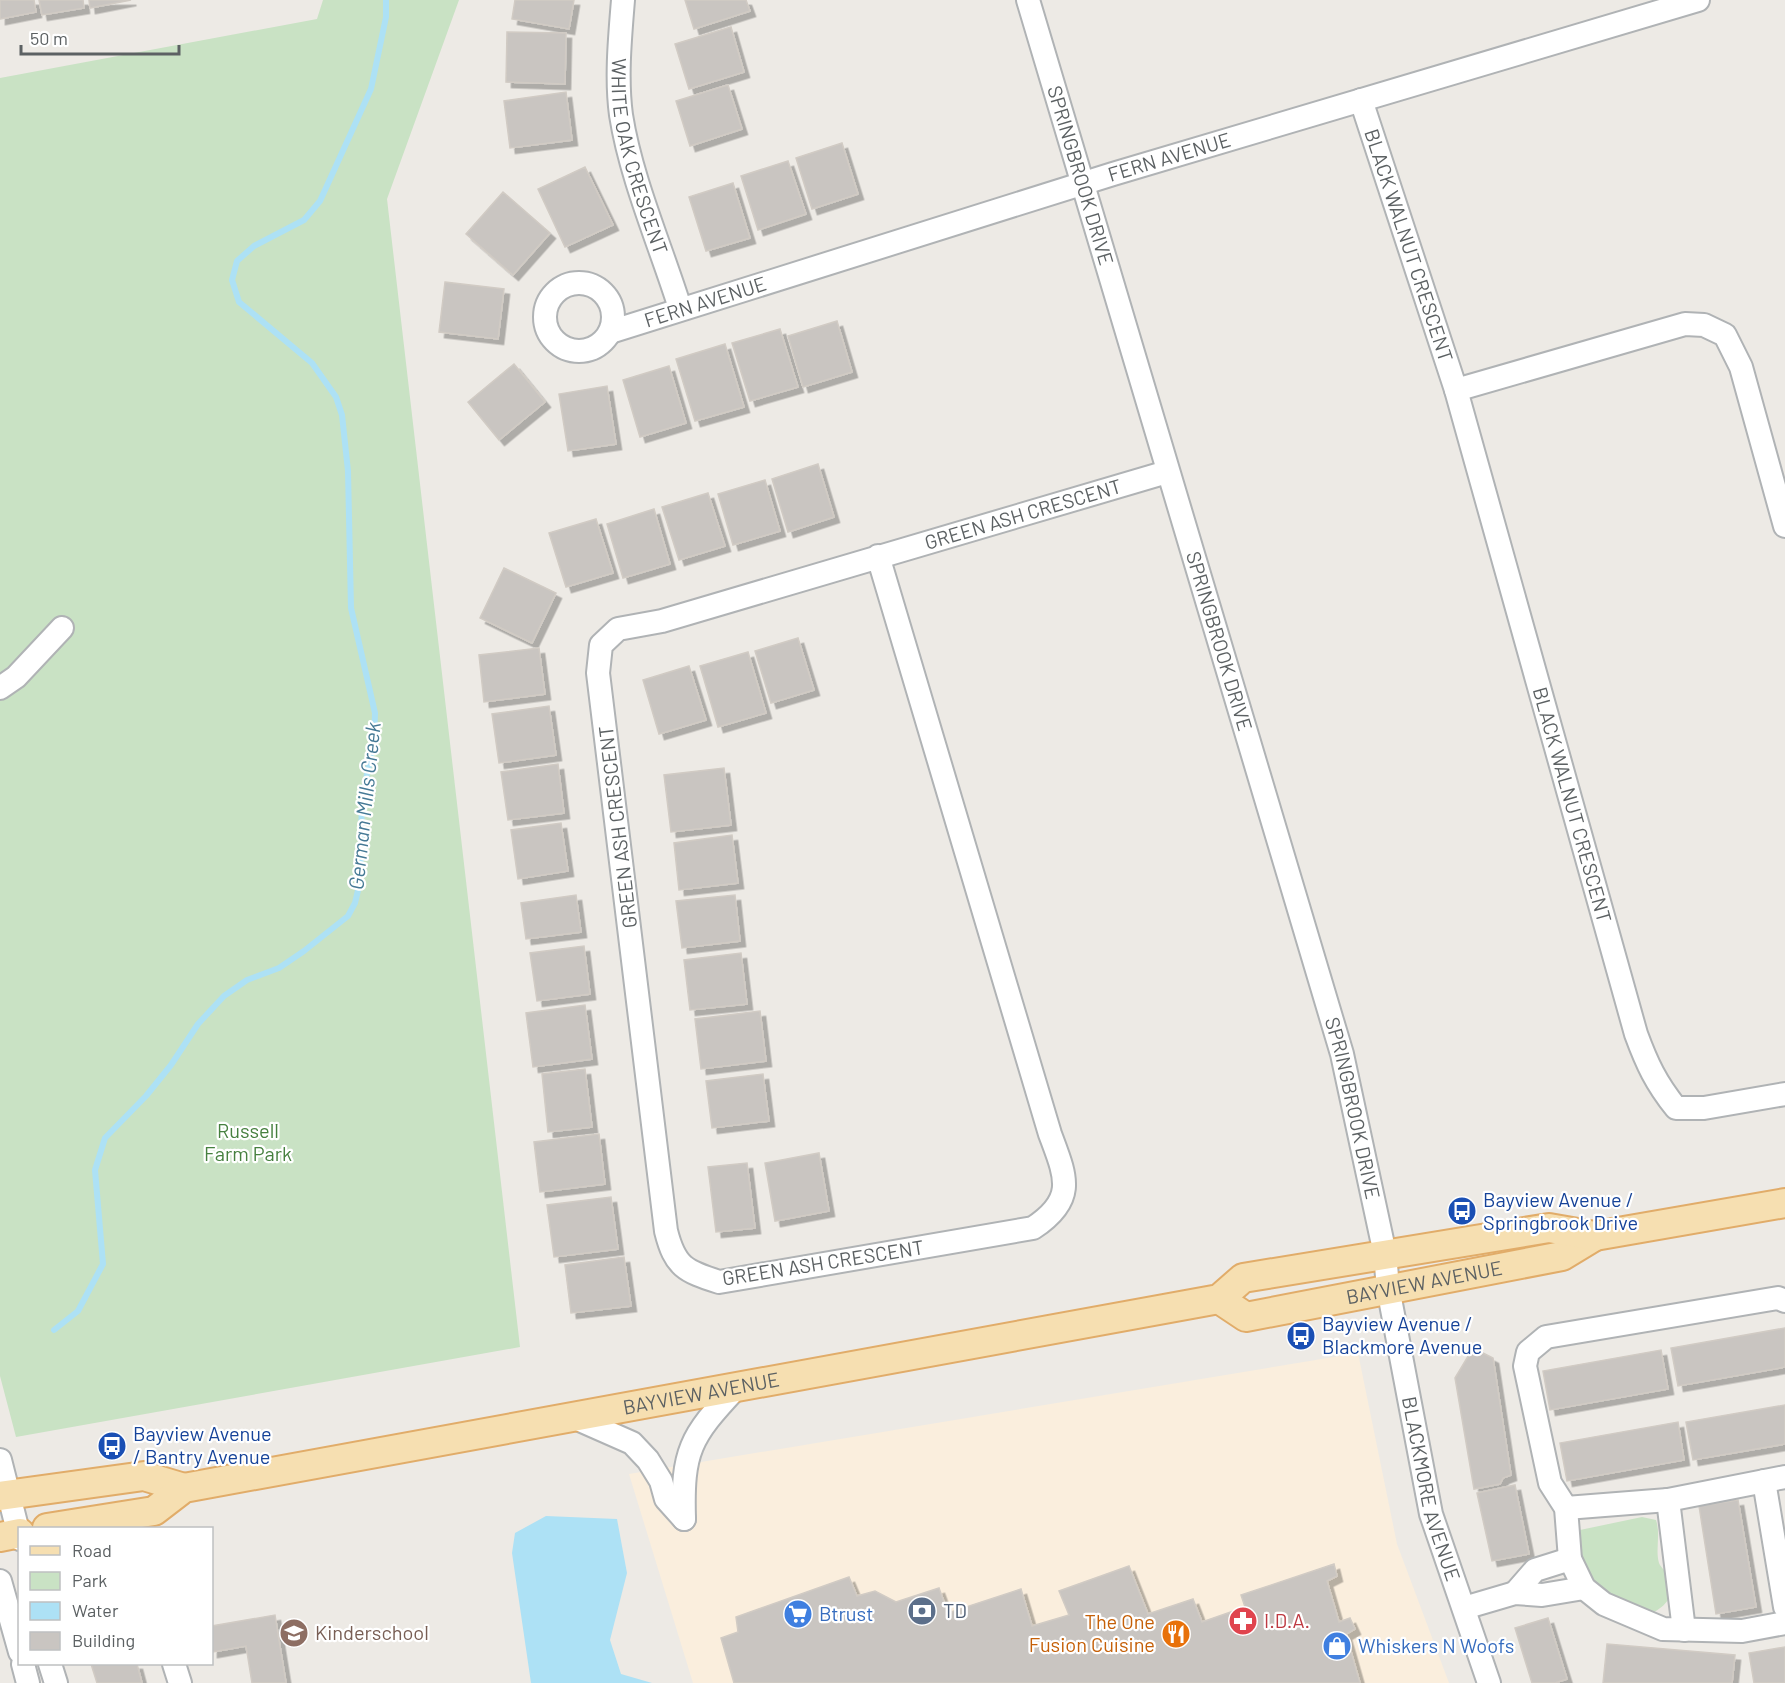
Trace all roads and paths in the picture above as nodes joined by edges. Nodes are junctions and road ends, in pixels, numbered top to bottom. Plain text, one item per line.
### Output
1 (623, 0) edge
2 (1028, 0) edge
3 (1698, 0) edge
4 (1361, 100) junction
5 (1081, 184) junction
6 (680, 308) junction
7 (610, 332) dead end
8 (1456, 390) junction
9 (1167, 472) junction
10 (1785, 526) edge
11 (878, 555) junction
12 (62, 628) dead end
13 (0, 688) edge
14 (1785, 1094) edge
15 (1785, 1203) edge
16 (1595, 1236) junction
17 (1385, 1254) junction
18 (1388, 1288) junction
19 (1219, 1299) junction
20 (1785, 1301) edge
21 (736, 1388) junction
22 (573, 1417) junction
23 (0, 1460) edge
24 (1775, 1479) edge
25 (184, 1488) junction
26 (4, 1495) edge
27 (1668, 1500) junction
28 (1566, 1508) junction
29 (53, 1527) edge
30 (14, 1536) edge
31 (1570, 1559) junction
32 (0, 1581) edge
33 (1584, 1588) junction
34 (1515, 1593) junction
35 (1785, 1607) edge
36 (1464, 1608) junction
37 (1785, 1623) edge
38 (1684, 1630) junction
39 (18, 1645) edge
40 (22, 1665) edge
41 (51, 1665) edge
42 (174, 1665) edge
43 (28, 1683) edge
44 (56, 1683) edge
45 (180, 1683) edge
46 (1489, 1683) edge

1 - 6 street, WHITE OAK CRESCENT
2 - 5 street, SPRINGBROOK DRIVE
3 - 4 street, FERN AVENUE
4 - 5 street, FERN AVENUE
4 - 8 street, BLACK WALNUT CRESCENT
5 - 6 street, FERN AVENUE
5 - 9 street, SPRINGBROOK DRIVE
6 - 7 street, FERN AVENUE
8 - 10 street
8 - 14 street, BLACK WALNUT CRESCENT
9 - 11 street, GREEN ASH CRESCENT
9 - 17 street, SPRINGBROOK DRIVE
11 - 11 street, GREEN ASH CRESCENT
12 - 13 street
15 - 16 main road, BAYVIEW AVENUE
16 - 17 main road, BAYVIEW AVENUE
16 - 18 main road, BAYVIEW AVENUE
17 - 18 street, SPRINGBROOK DRIVE
17 - 19 main road, BAYVIEW AVENUE
18 - 19 main road, BAYVIEW AVENUE
18 - 36 street, BLACKMORE AVENUE
19 - 21 main road, BAYVIEW AVENUE
20 - 28 street
21 - 22 main road, BAYVIEW AVENUE
21 - 22 street
22 - 25 main road, BAYVIEW AVENUE
23 - 26 street
24 - 27 street
24 - 35 street
25 - 26 main road, BAYVIEW AVENUE
25 - 29 main road, BAYVIEW AVENUE
26 - 30 street
27 - 28 street
27 - 38 street
28 - 31 street
31 - 33 street
31 - 34 street
32 - 39 street
33 - 34 street
33 - 38 street
34 - 36 street
36 - 46 street, BLACKMORE AVENUE
37 - 38 street
40 - 43 street
41 - 44 street
42 - 45 street

